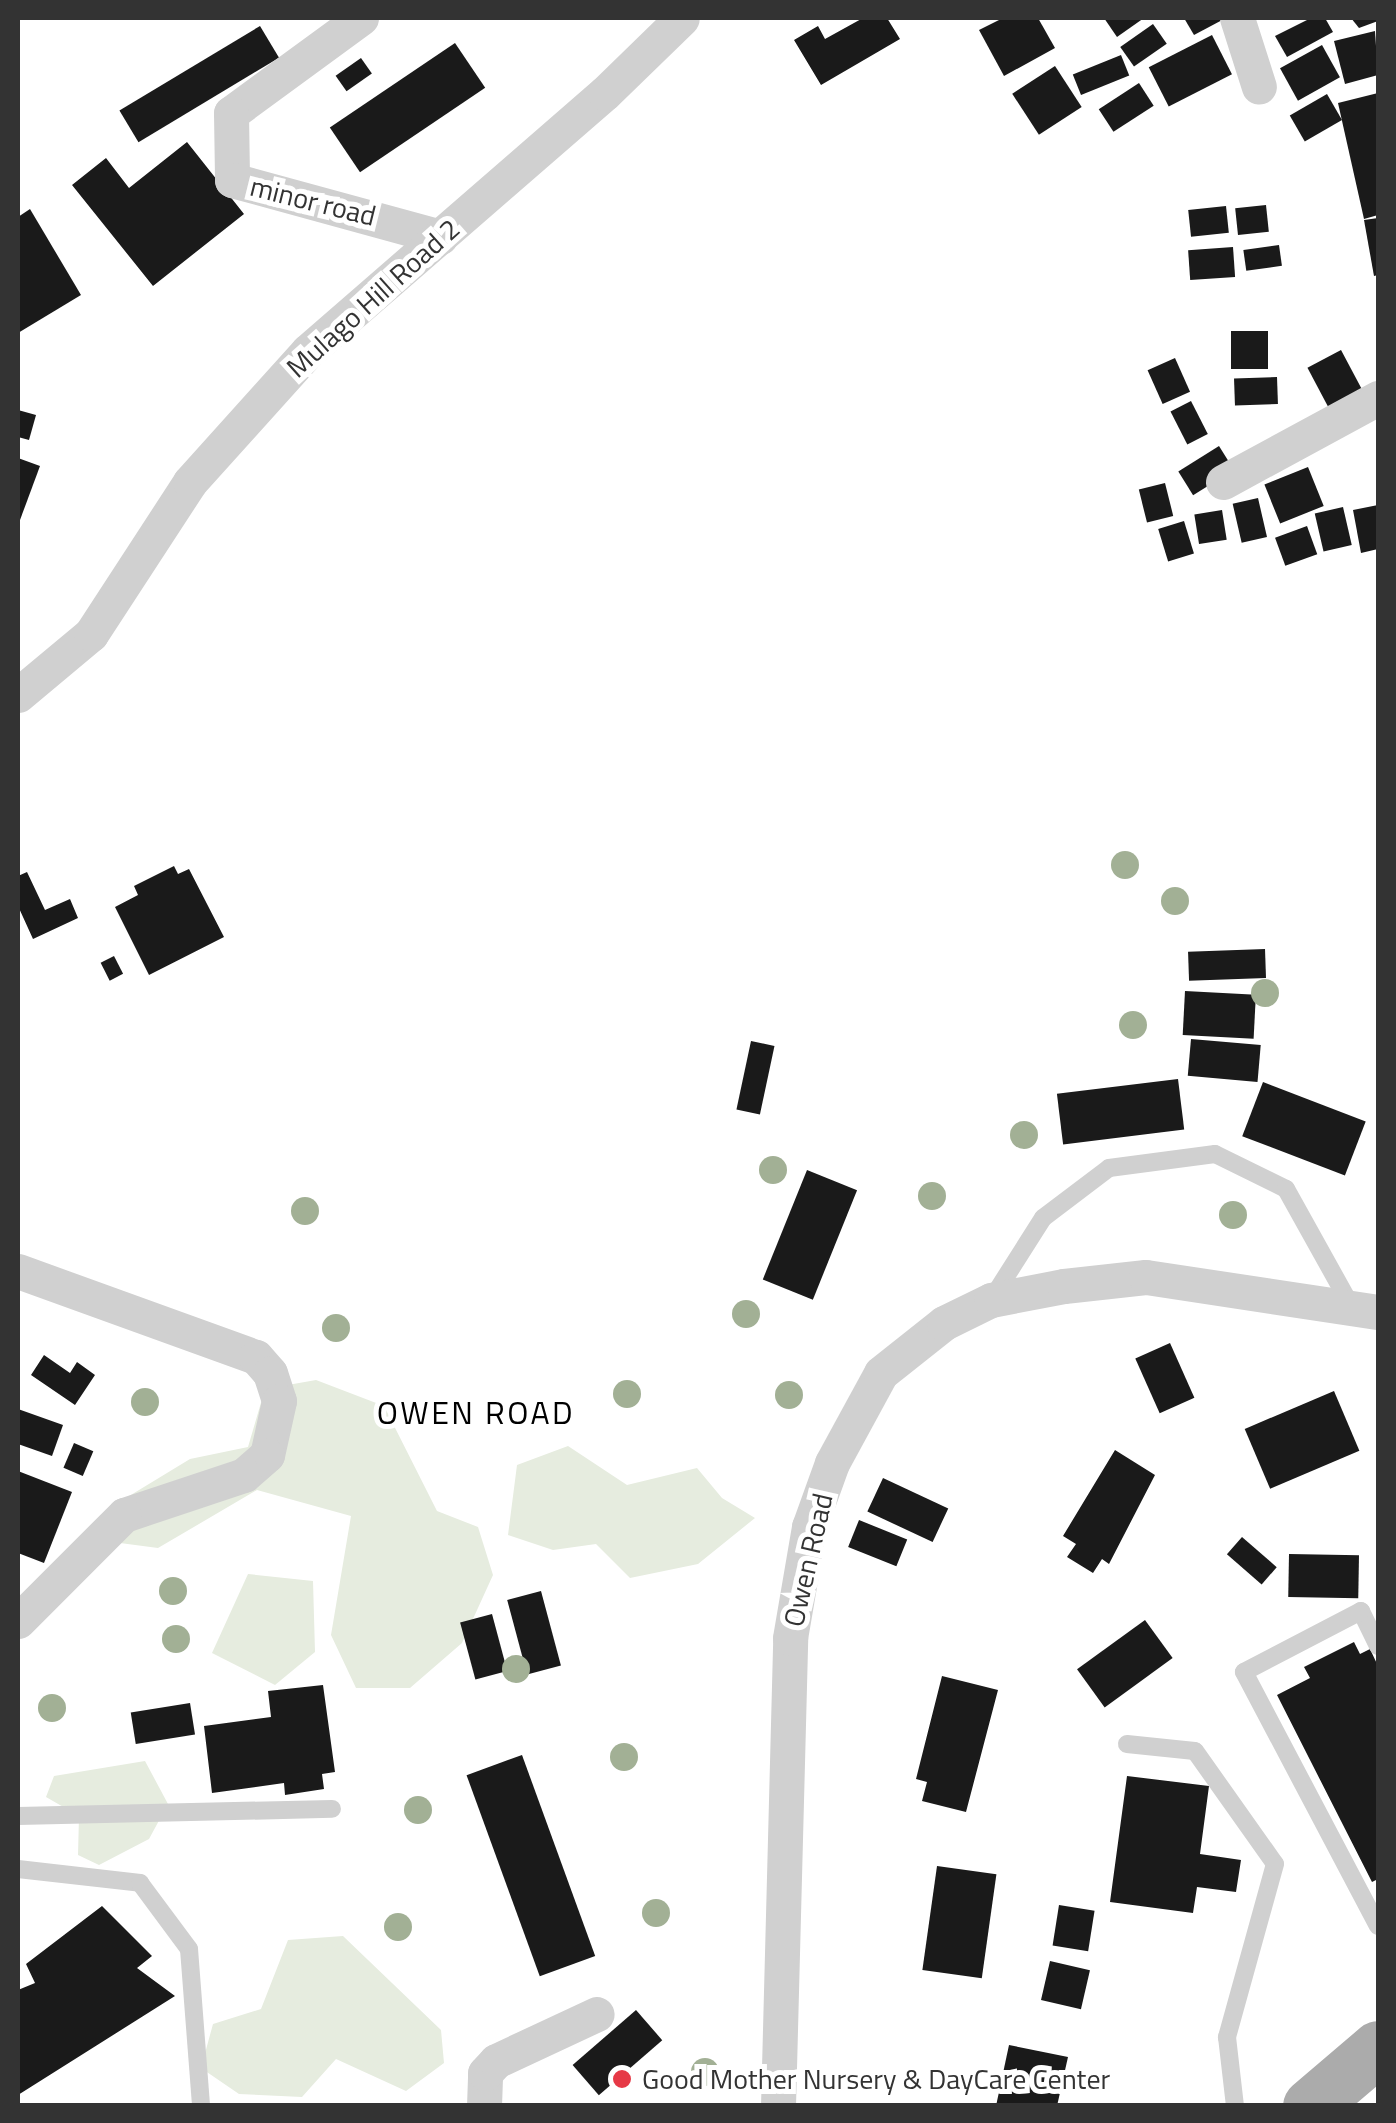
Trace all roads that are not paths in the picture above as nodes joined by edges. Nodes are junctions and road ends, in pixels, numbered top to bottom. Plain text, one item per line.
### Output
1 (360, 18) edge
2 (682, 18) edge
3 (1238, 18) edge
4 (1259, 87) dead end
5 (440, 236) junction
6 (1378, 398) edge
7 (1223, 482) dead end
8 (18, 694) edge
9 (18, 1271) edge
10 (991, 1300) junction
11 (1365, 1310) edge
12 (18, 1620) edge
13 (1378, 1646) edge
14 (1128, 1744) dead end
15 (332, 1809) dead end
16 (18, 1816) edge
17 (18, 1869) edge
18 (1378, 1926) edge
19 (597, 2014) dead end
20 (1378, 2048) edge
21 (201, 2106) edge
22 (484, 2106) edge
23 (778, 2106) edge
24 (1236, 2106) edge
25 (1310, 2106) edge

1 - 5 street, minor road
2 - 5 street, Mulago Hill Road 2
3 - 4 street
5 - 8 street, Mulago Hill Road 2
6 - 7 street
9 - 12 street
10 - 11 street, Owen Road
10 - 11 lane
10 - 23 street, Owen Road
13 - 18 lane
14 - 24 lane
15 - 16 lane
17 - 21 lane
19 - 22 street
20 - 25 main road

